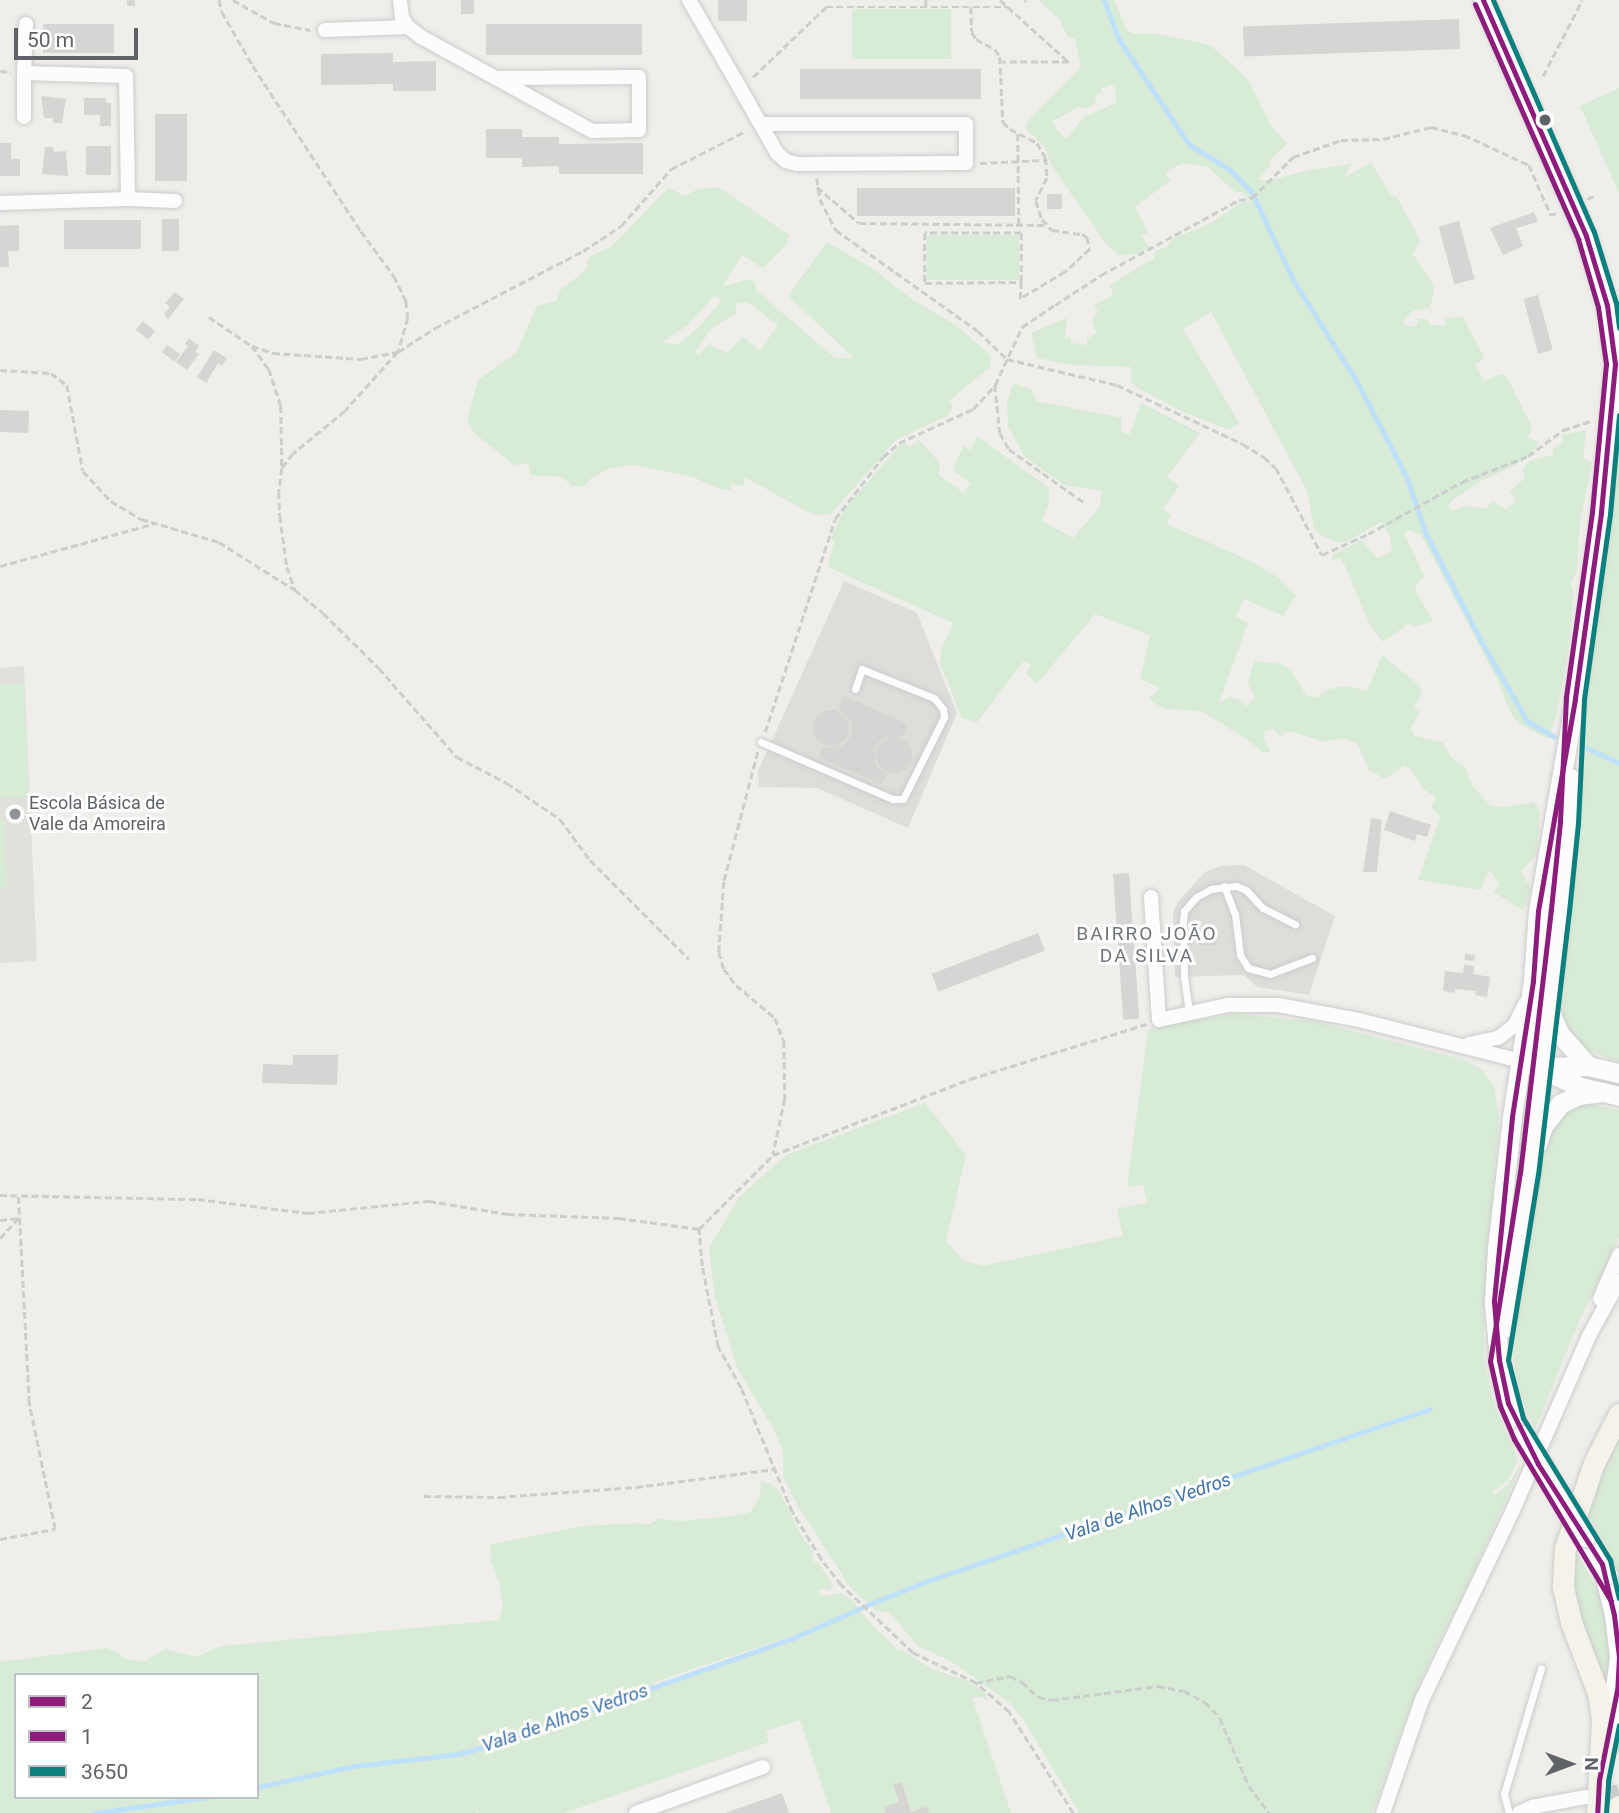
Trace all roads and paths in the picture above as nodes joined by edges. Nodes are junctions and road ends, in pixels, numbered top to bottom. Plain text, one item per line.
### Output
1 (219, 0) edge
2 (233, 0) edge
3 (400, 0) edge
4 (689, 0) edge
5 (827, 0) edge
6 (887, 0) edge
7 (926, 0) edge
8 (999, 0) edge
9 (1483, 0) edge
10 (1582, 0) edge
11 (827, 7) junction
12 (887, 7) junction
13 (926, 7) junction
14 (971, 7) junction
15 (1008, 7) junction
16 (26, 24) dead end
17 (408, 27) junction
18 (325, 30) joint
19 (1002, 62) dead end
20 (24, 73) junction
21 (1543, 76) dead end
22 (496, 78) junction
23 (740, 88) junction
24 (24, 117) dead end
25 (761, 124) junction
26 (1018, 134) junction
27 (1018, 160) junction
28 (1046, 160) junction
29 (966, 163) junction
30 (817, 164) junction
31 (1529, 165) dead end
32 (817, 187) junction
33 (128, 199) junction
34 (175, 201) dead end
35 (0, 203) edge
36 (1019, 225) junction
37 (1046, 225) junction
38 (1021, 282) junction
39 (1606, 305) junction
40 (209, 317) dead end
41 (1619, 335) edge
42 (252, 345) junction
43 (398, 352) junction
44 (1007, 359) junction
45 (0, 370) edge
46 (995, 386) junction
47 (1614, 413) edge
48 (282, 468) junction
49 (1086, 504) dead end
50 (156, 523) junction
51 (0, 566) edge
52 (295, 590) junction
53 (855, 689) dead end
54 (1575, 699) junction
55 (761, 742) junction
56 (1224, 886) junction
57 (1151, 897) dead end
58 (1295, 924) dead end
59 (1312, 958) dead end
60 (689, 959) dead end
61 (1533, 981) junction
62 (1548, 1007) junction
63 (1189, 1012) junction
64 (1159, 1020) junction
65 (1458, 1045) junction
66 (1521, 1062) junction
67 (1588, 1066) junction
68 (1540, 1067) junction
69 (1619, 1073) edge
70 (1610, 1094) edge
71 (773, 1155) junction
72 (1529, 1173) junction
73 (0, 1195) edge
74 (18, 1196) junction
75 (19, 1218) junction
76 (0, 1220) edge
77 (699, 1229) junction
78 (0, 1239) edge
79 (1619, 1255) edge
80 (1619, 1281) edge
81 (1499, 1360) junction
82 (1571, 1375) junction
83 (1619, 1414) edge
84 (776, 1469) junction
85 (424, 1496) dead end
86 (0, 1539) edge
87 (1602, 1564) junction
88 (1619, 1597) edge
89 (1541, 1668) dead end
90 (976, 1683) junction
91 (763, 1767) dead end
92 (1594, 1797) edge
93 (1619, 1806) edge
94 (636, 1813) edge
95 (1073, 1813) edge
96 (1269, 1813) edge
97 (1383, 1813) edge
98 (1508, 1813) edge
99 (1519, 1813) edge
100 (1618, 1813) edge

1 - 43 path
2 - 18 path
3 - 17 street
4 - 23 street
5 - 11 path
6 - 12 path
7 - 13 path
8 - 15 path
9 - 39 main road
10 - 21 path
11 - 12 path
11 - 23 path
12 - 13 path
13 - 14 path
14 - 15 path
14 - 26 path
15 - 19 path
16 - 20 street
17 - 18 street
17 - 22 street
20 - 24 street
20 - 33 street
22 - 22 street
23 - 25 street
25 - 29 street
25 - 30 street
25 - 43 path
26 - 27 path
26 - 28 path
27 - 28 path
27 - 29 path
27 - 36 path
28 - 37 path
29 - 30 street
30 - 32 path
31 - 44 path
32 - 36 path
32 - 44 path
33 - 34 street
33 - 35 street
36 - 37 path
37 - 38 path
38 - 38 path
39 - 41 street
39 - 47 main road
40 - 42 path
42 - 43 path
42 - 48 path
43 - 48 path
44 - 46 path
44 - 47 path
45 - 50 path
46 - 49 path
46 - 55 path
47 - 54 main road
48 - 52 path
50 - 51 path
50 - 52 path
52 - 60 path
53 - 55 lane
54 - 61 main road
54 - 62 main road
55 - 71 path
56 - 58 lane
56 - 59 lane
56 - 63 lane
57 - 64 street
61 - 65 street
61 - 66 main road
62 - 67 main road
62 - 68 main road
63 - 64 street
63 - 65 street
64 - 71 path
65 - 66 street
66 - 68 main road
66 - 81 main road
67 - 68 main road
67 - 69 main road
68 - 70 main road
68 - 72 main road
70 - 72 main road
71 - 77 path
72 - 81 main road
73 - 74 path
74 - 75 path
74 - 77 path
75 - 76 path
75 - 78 path
75 - 86 path
77 - 84 path
79 - 82 street
80 - 82 street
81 - 87 main road, bridge
82 - 97 street
83 - 92 main road
84 - 85 path
84 - 90 path
87 - 88 main road
87 - 92 main road
89 - 98 lane
90 - 95 path
90 - 96 path
91 - 94 street
92 - 99 street
93 - 100 main road

